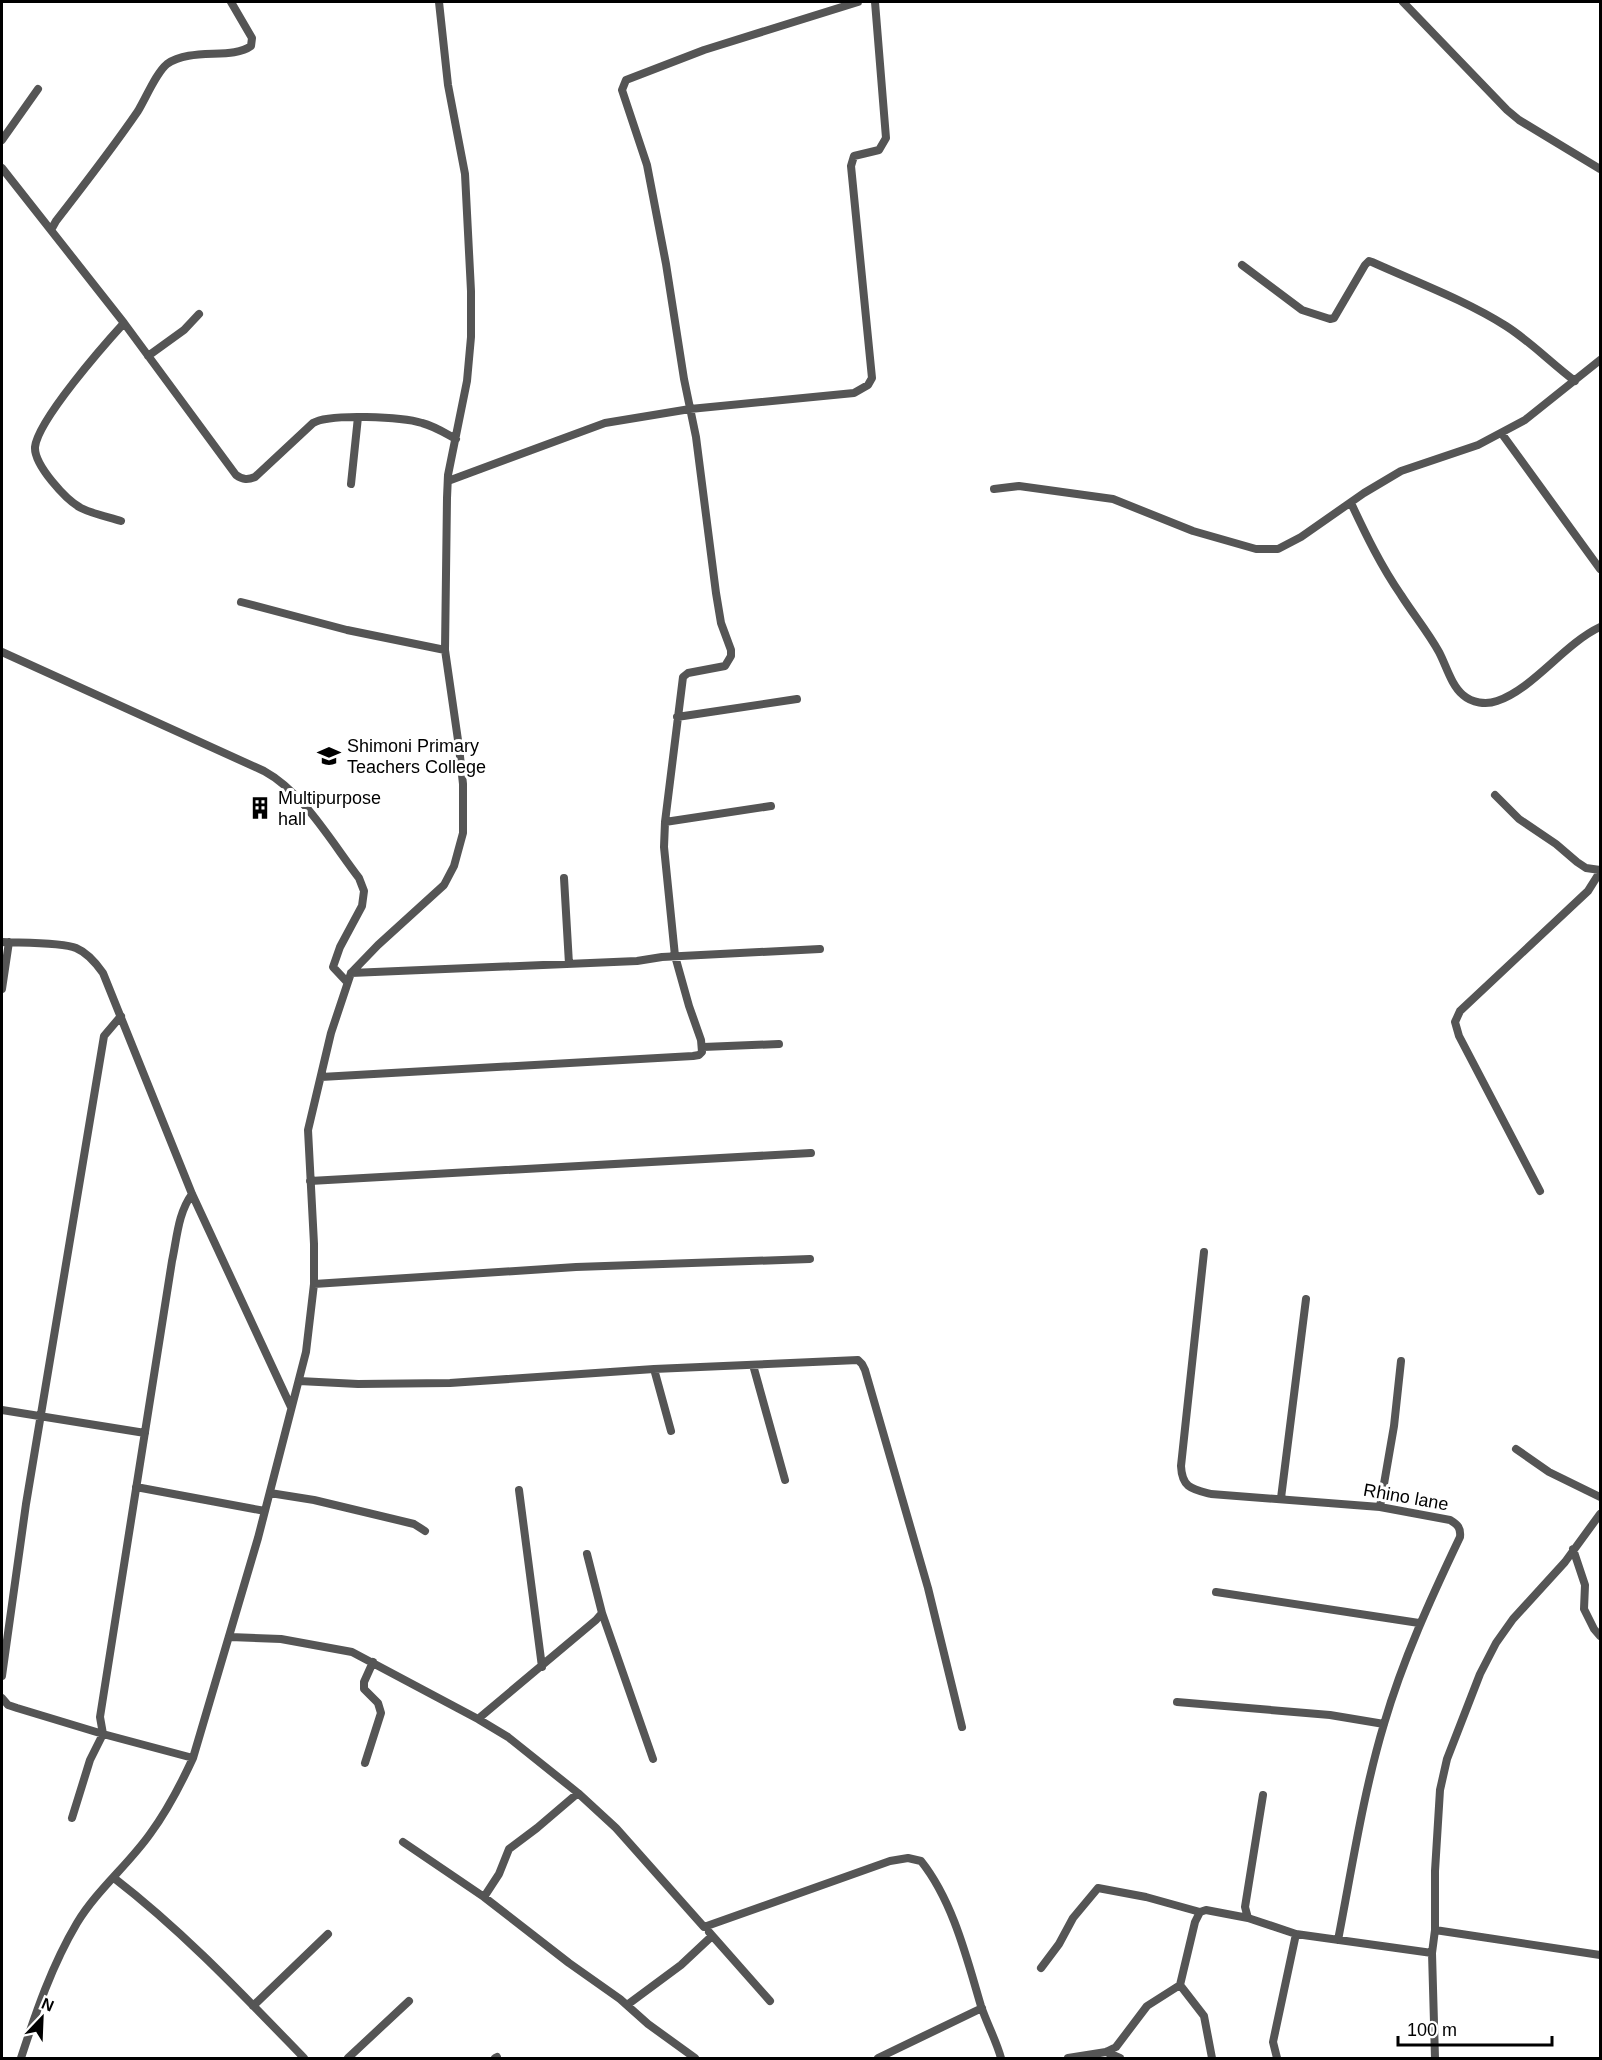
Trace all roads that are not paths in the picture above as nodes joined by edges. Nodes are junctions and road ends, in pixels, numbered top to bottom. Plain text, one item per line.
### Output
1 (231, 2) edge
2 (439, 2) edge
3 (858, 2) edge
4 (875, 2) edge
5 (1403, 2) edge
6 (38, 89) dead end
7 (2, 140) edge
8 (2, 168) edge
9 (1600, 170) edge
10 (51, 230) junction
11 (1242, 265) dead end
12 (199, 314) dead end
13 (124, 323) junction
14 (148, 356) junction
15 (1600, 360) edge
16 (1575, 381) junction
17 (690, 409) junction
18 (358, 417) junction
19 (1502, 434) junction
20 (456, 440) junction
21 (448, 481) junction
22 (351, 484) dead end
23 (994, 489) dead end
24 (1351, 503) junction
25 (121, 521) dead end
26 (1600, 569) edge
27 (241, 602) dead end
28 (1600, 627) edge
29 (445, 650) junction
30 (2, 652) edge
31 (797, 699) dead end
32 (678, 717) junction
33 (1495, 795) dead end
34 (771, 806) dead end
35 (665, 822) junction
36 (1600, 871) edge
37 (564, 878) dead end
38 (5, 942) edge
39 (820, 949) dead end
40 (675, 956) junction
41 (569, 964) junction
42 (349, 978) junction
43 (2, 989) edge
44 (121, 1016) junction
45 (779, 1044) dead end
46 (703, 1047) junction
47 (321, 1077) junction
48 (811, 1153) dead end
49 (310, 1180) junction
50 (1540, 1191) dead end
51 (192, 1194) junction
52 (1204, 1252) dead end
53 (810, 1258) dead end
54 (314, 1284) junction
55 (1306, 1299) dead end
56 (1401, 1361) dead end
57 (753, 1365) junction
58 (654, 1369) junction
59 (299, 1381) junction
60 (291, 1407) junction
61 (2, 1410) edge
62 (41, 1416) junction
63 (671, 1431) dead end
64 (145, 1433) junction
65 (1516, 1449) dead end
66 (785, 1480) dead end
67 (136, 1487) junction
68 (519, 1490) dead end
69 (270, 1493) junction
70 (1600, 1497) edge
71 (1281, 1498) junction
72 (1380, 1507) junction
73 (265, 1511) junction
74 (1600, 1514) edge
75 (425, 1531) dead end
76 (1573, 1549) junction
77 (587, 1554) dead end
78 (1216, 1592) dead end
79 (602, 1613) junction
80 (1419, 1623) junction
81 (1600, 1636) edge
82 (230, 1637) junction
83 (373, 1662) junction
84 (542, 1667) junction
85 (2, 1676) edge
86 (2, 1698) edge
87 (1177, 1702) dead end
88 (478, 1719) junction
89 (1384, 1724) junction
90 (962, 1727) dead end
91 (103, 1734) junction
92 (193, 1758) junction
93 (653, 1758) dead end
94 (365, 1763) dead end
95 (578, 1793) junction
96 (1263, 1795) dead end
97 (72, 1818) dead end
98 (403, 1842) dead end
99 (114, 1878) junction
100 (483, 1897) junction
101 (1200, 1912) junction
102 (1248, 1918) junction
103 (704, 1927) junction
104 (1435, 1930) junction
105 (328, 1934) dead end
106 (1296, 1934) junction
107 (712, 1936) junction
108 (1338, 1940) junction
109 (1432, 1953) junction
110 (1600, 1955) edge
111 (1041, 1968) dead end
112 (1180, 1985) junction
113 (409, 2001) dead end
114 (770, 2001) dead end
115 (627, 2005) junction
116 (254, 2006) junction
117 (982, 2008) junction
118 (1106, 2052) junction
119 (21, 2058) edge
120 (304, 2058) edge
121 (348, 2058) edge
122 (695, 2058) edge
123 (879, 2058) edge
124 (1001, 2058) edge
125 (1068, 2058) edge
126 (1120, 2058) edge
127 (1202, 2058) edge
128 (1207, 2058) edge
129 (1212, 2058) edge
130 (1276, 2058) edge
131 (1435, 2058) edge

1 - 10 street
2 - 20 street
3 - 17 street
4 - 17 street
5 - 9 street
6 - 7 street
8 - 10 street
10 - 13 street
11 - 16 street
12 - 14 street
13 - 14 street
13 - 25 street
14 - 18 street
15 - 16 street
16 - 19 street
17 - 21 street
17 - 32 street
18 - 20 street
18 - 22 street
19 - 24 street
19 - 26 street
20 - 21 street
21 - 29 street
23 - 24 street
24 - 28 street
27 - 29 street
29 - 42 street
30 - 42 street
31 - 32 street
32 - 35 street
33 - 36 street
34 - 35 street
35 - 40 street
36 - 50 street
37 - 41 street
38 - 43 street
38 - 44 street
39 - 40 street
40 - 41 street
40 - 46 street
41 - 42 street
42 - 47 street
44 - 51 street
44 - 62 street
45 - 46 street
46 - 47 street
47 - 49 street
48 - 49 street
49 - 54 street
51 - 60 street
51 - 64 street
52 - 71 street, Rhino lane
53 - 54 street
54 - 59 street
55 - 71 street
56 - 72 street
57 - 58 street
57 - 66 street
57 - 90 street
58 - 59 street
58 - 63 street
59 - 60 street
60 - 69 street
61 - 62 street
62 - 64 street
62 - 85 street
64 - 67 street
65 - 70 street
67 - 73 street
67 - 91 street
68 - 84 street
69 - 73 street
69 - 75 street
71 - 72 street, Rhino lane
72 - 80 street, Rhino lane
73 - 82 street
74 - 76 street
76 - 81 street
76 - 104 street
77 - 79 street
78 - 80 street
79 - 84 street
79 - 93 street
80 - 89 street, Rhino lane
82 - 83 street
82 - 92 street
83 - 88 street
83 - 94 street
84 - 88 street
86 - 91 street
87 - 89 street
88 - 95 street
89 - 108 street, Rhino lane
91 - 92 street
91 - 97 street
92 - 99 street
95 - 100 street
95 - 103 street
96 - 102 street
98 - 100 street
99 - 116 street
99 - 119 street
100 - 115 street
101 - 102 street
101 - 111 street
101 - 112 street
102 - 106 street
103 - 107 street
103 - 117 street
104 - 109 street
104 - 110 street
105 - 116 street
106 - 108 street
106 - 130 street
107 - 114 street
107 - 115 street
108 - 109 street
109 - 131 street
112 - 118 street
112 - 129 street
113 - 121 street
115 - 122 street
116 - 120 street
117 - 123 street
117 - 124 street
118 - 125 street
118 - 126 street
127 - 128 street

